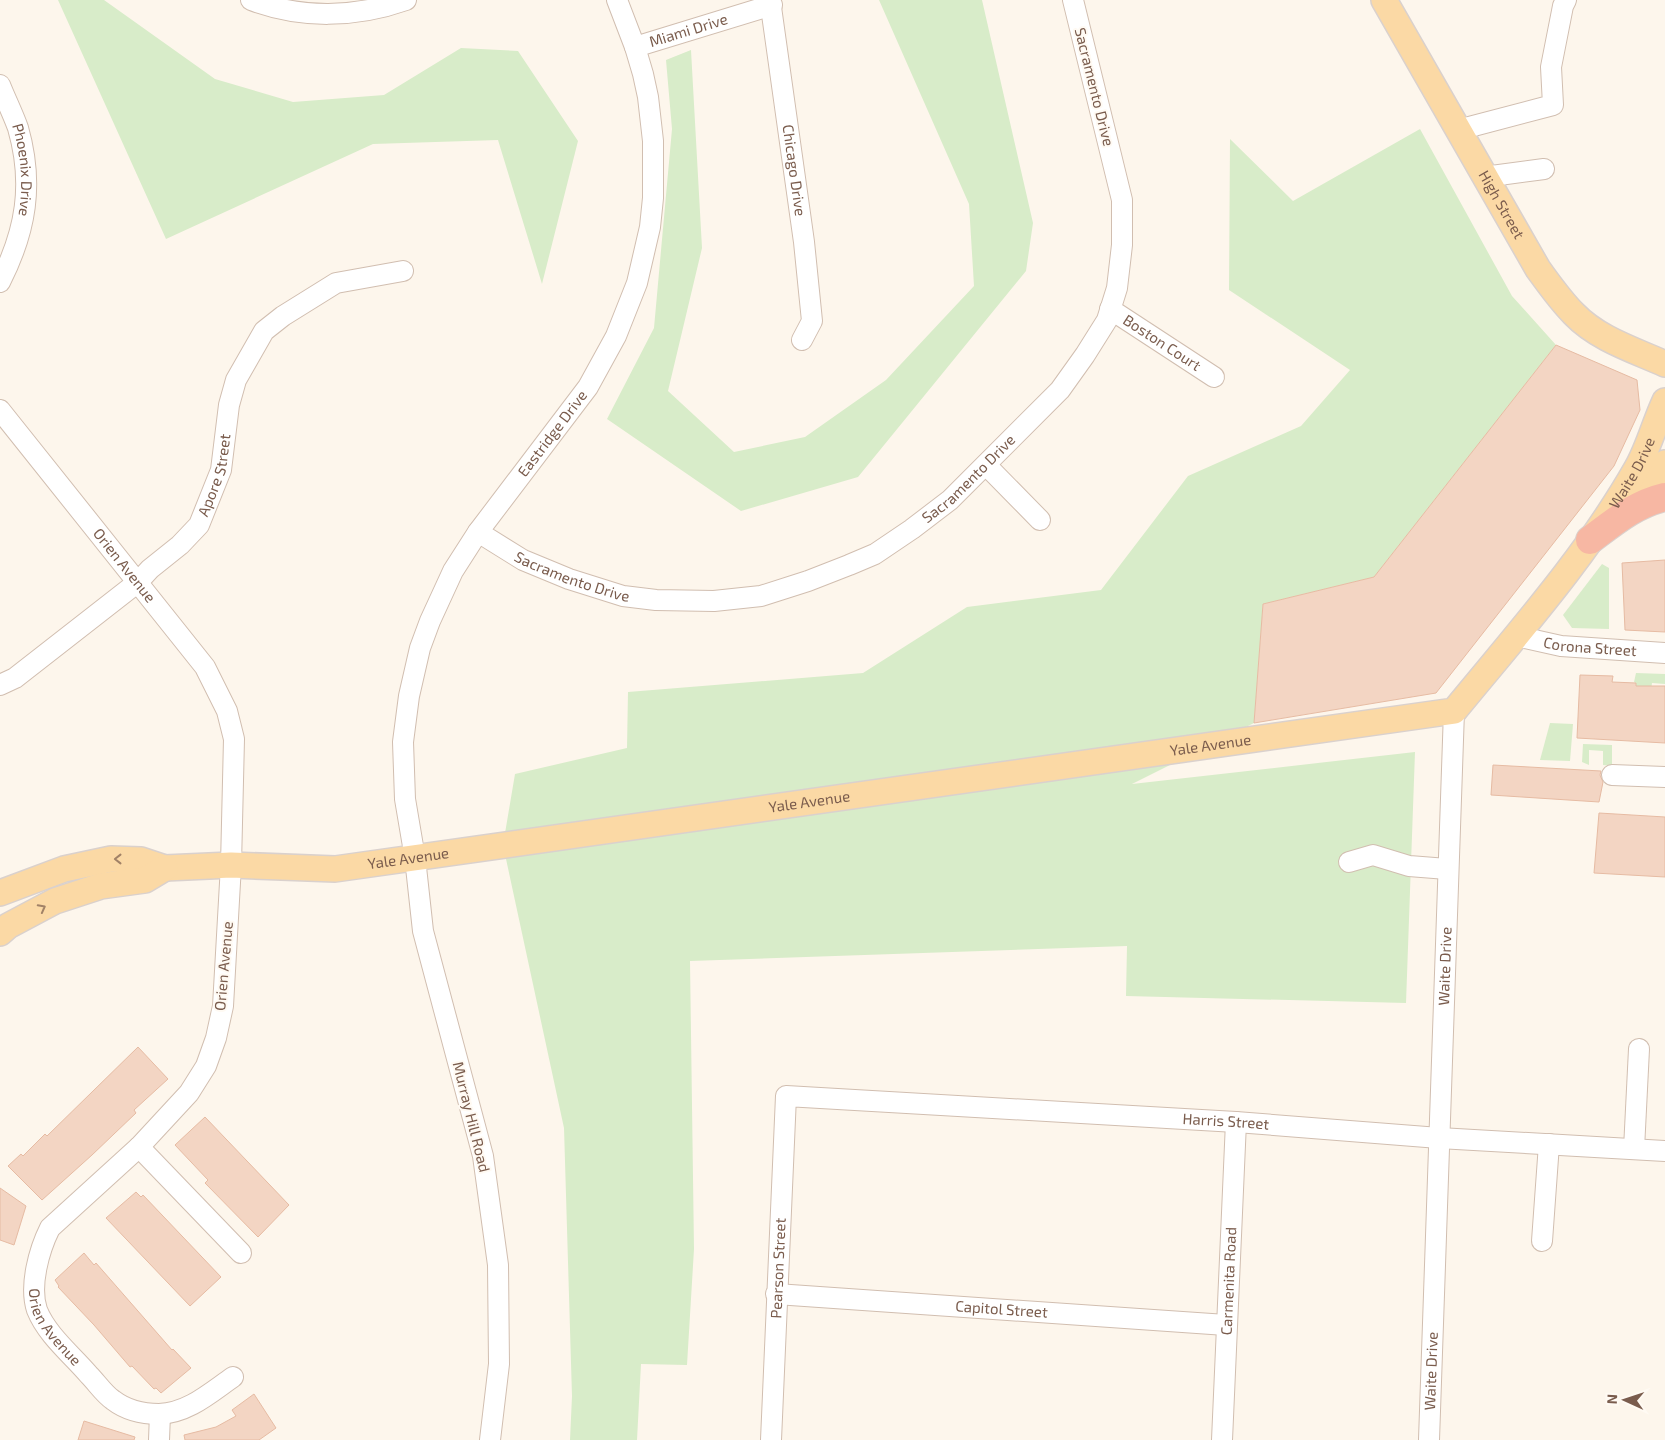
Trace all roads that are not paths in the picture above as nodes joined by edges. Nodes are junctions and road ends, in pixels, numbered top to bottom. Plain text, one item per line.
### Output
1 (251, 0) edge
2 (406, 0) edge
3 (617, 0) edge
4 (1073, 0) edge
5 (1384, 0) edge
6 (1566, 0) edge
7 (771, 2) edge
8 (635, 47) junction
9 (0, 86) edge
10 (1458, 130) junction
11 (1544, 169) dead end
12 (1484, 177) junction
13 (403, 272) dead end
14 (0, 282) edge
15 (1110, 309) junction
16 (802, 340) dead end
17 (1665, 364) edge
18 (1214, 377) dead end
19 (1665, 401) edge
20 (0, 410) edge
21 (1665, 463) edge
22 (986, 465) junction
23 (1665, 497) edge
24 (1040, 520) dead end
25 (478, 532) junction
26 (1590, 540) junction
27 (138, 582) junction
28 (1516, 636) junction
29 (1665, 653) edge
30 (0, 685) edge
31 (1454, 711) junction
32 (1612, 775) dead end
33 (1665, 777) edge
34 (415, 858) junction
35 (1348, 862) dead end
36 (232, 865) junction
37 (165, 868) junction
38 (1448, 869) junction
39 (0, 893) edge
40 (0, 933) edge
41 (1639, 1049) dead end
42 (786, 1096) joint
43 (1236, 1122) junction
44 (1439, 1138) junction
45 (1549, 1144) junction
46 (139, 1148) junction
47 (1634, 1149) junction
48 (1665, 1151) edge
49 (1542, 1241) dead end
50 (241, 1253) dead end
51 (776, 1294) junction
52 (1226, 1325) junction
53 (233, 1377) dead end
54 (160, 1414) junction
55 (160, 1440) edge
56 (490, 1440) edge
57 (771, 1440) edge
58 (1222, 1440) edge
59 (1429, 1440) edge

1 - 2 street
3 - 8 street, Eastridge Drive
4 - 15 street, Sacramento Drive
5 - 10 main road, High Street
6 - 10 street
7 - 8 street, Miami Drive
7 - 16 street, Chicago Drive
8 - 25 street, Eastridge Drive
9 - 14 street, Phoenix Drive
10 - 12 main road, High Street
11 - 12 street
12 - 17 main road, High Street
13 - 27 street, Apore Street
15 - 18 street, Boston Court
15 - 22 street, Sacramento Drive
19 - 26 main road, Waite Drive
20 - 27 street, Orien Avenue
21 - 26 main road, Waite Drive
22 - 24 street
22 - 25 street, Sacramento Drive
23 - 26 highway
25 - 34 street, Eastridge Drive
26 - 28 main road, Waite Drive
27 - 30 street, Apore Street
27 - 36 street, Orien Avenue
28 - 29 street, Corona Street
28 - 31 main road, Waite Drive
31 - 34 main road, Yale Avenue
31 - 38 street, Waite Drive
32 - 33 street
34 - 36 main road, Yale Avenue
34 - 56 street, Murray Hill Road
35 - 38 street
36 - 37 main road, Yale Avenue
36 - 46 street, Orien Avenue
37 -> 39 main road, Yale Avenue
40 -> 37 main road, Yale Avenue
38 - 44 street, Waite Drive
41 - 47 street
42 - 43 street, Harris Street
42 - 51 street, Pearson Street
43 - 44 street, Harris Street
43 - 52 street, Carmenita Road
44 - 45 street, Harris Street
44 - 59 street, Waite Drive
45 - 47 street, Harris Street
45 - 49 street
46 - 50 street
46 - 54 street, Orien Avenue
47 - 48 street, Harris Street
51 - 52 street, Capitol Street
51 - 57 street, Pearson Street
52 - 58 street, Carmenita Road
53 - 54 street, Orien Avenue
54 - 55 street

